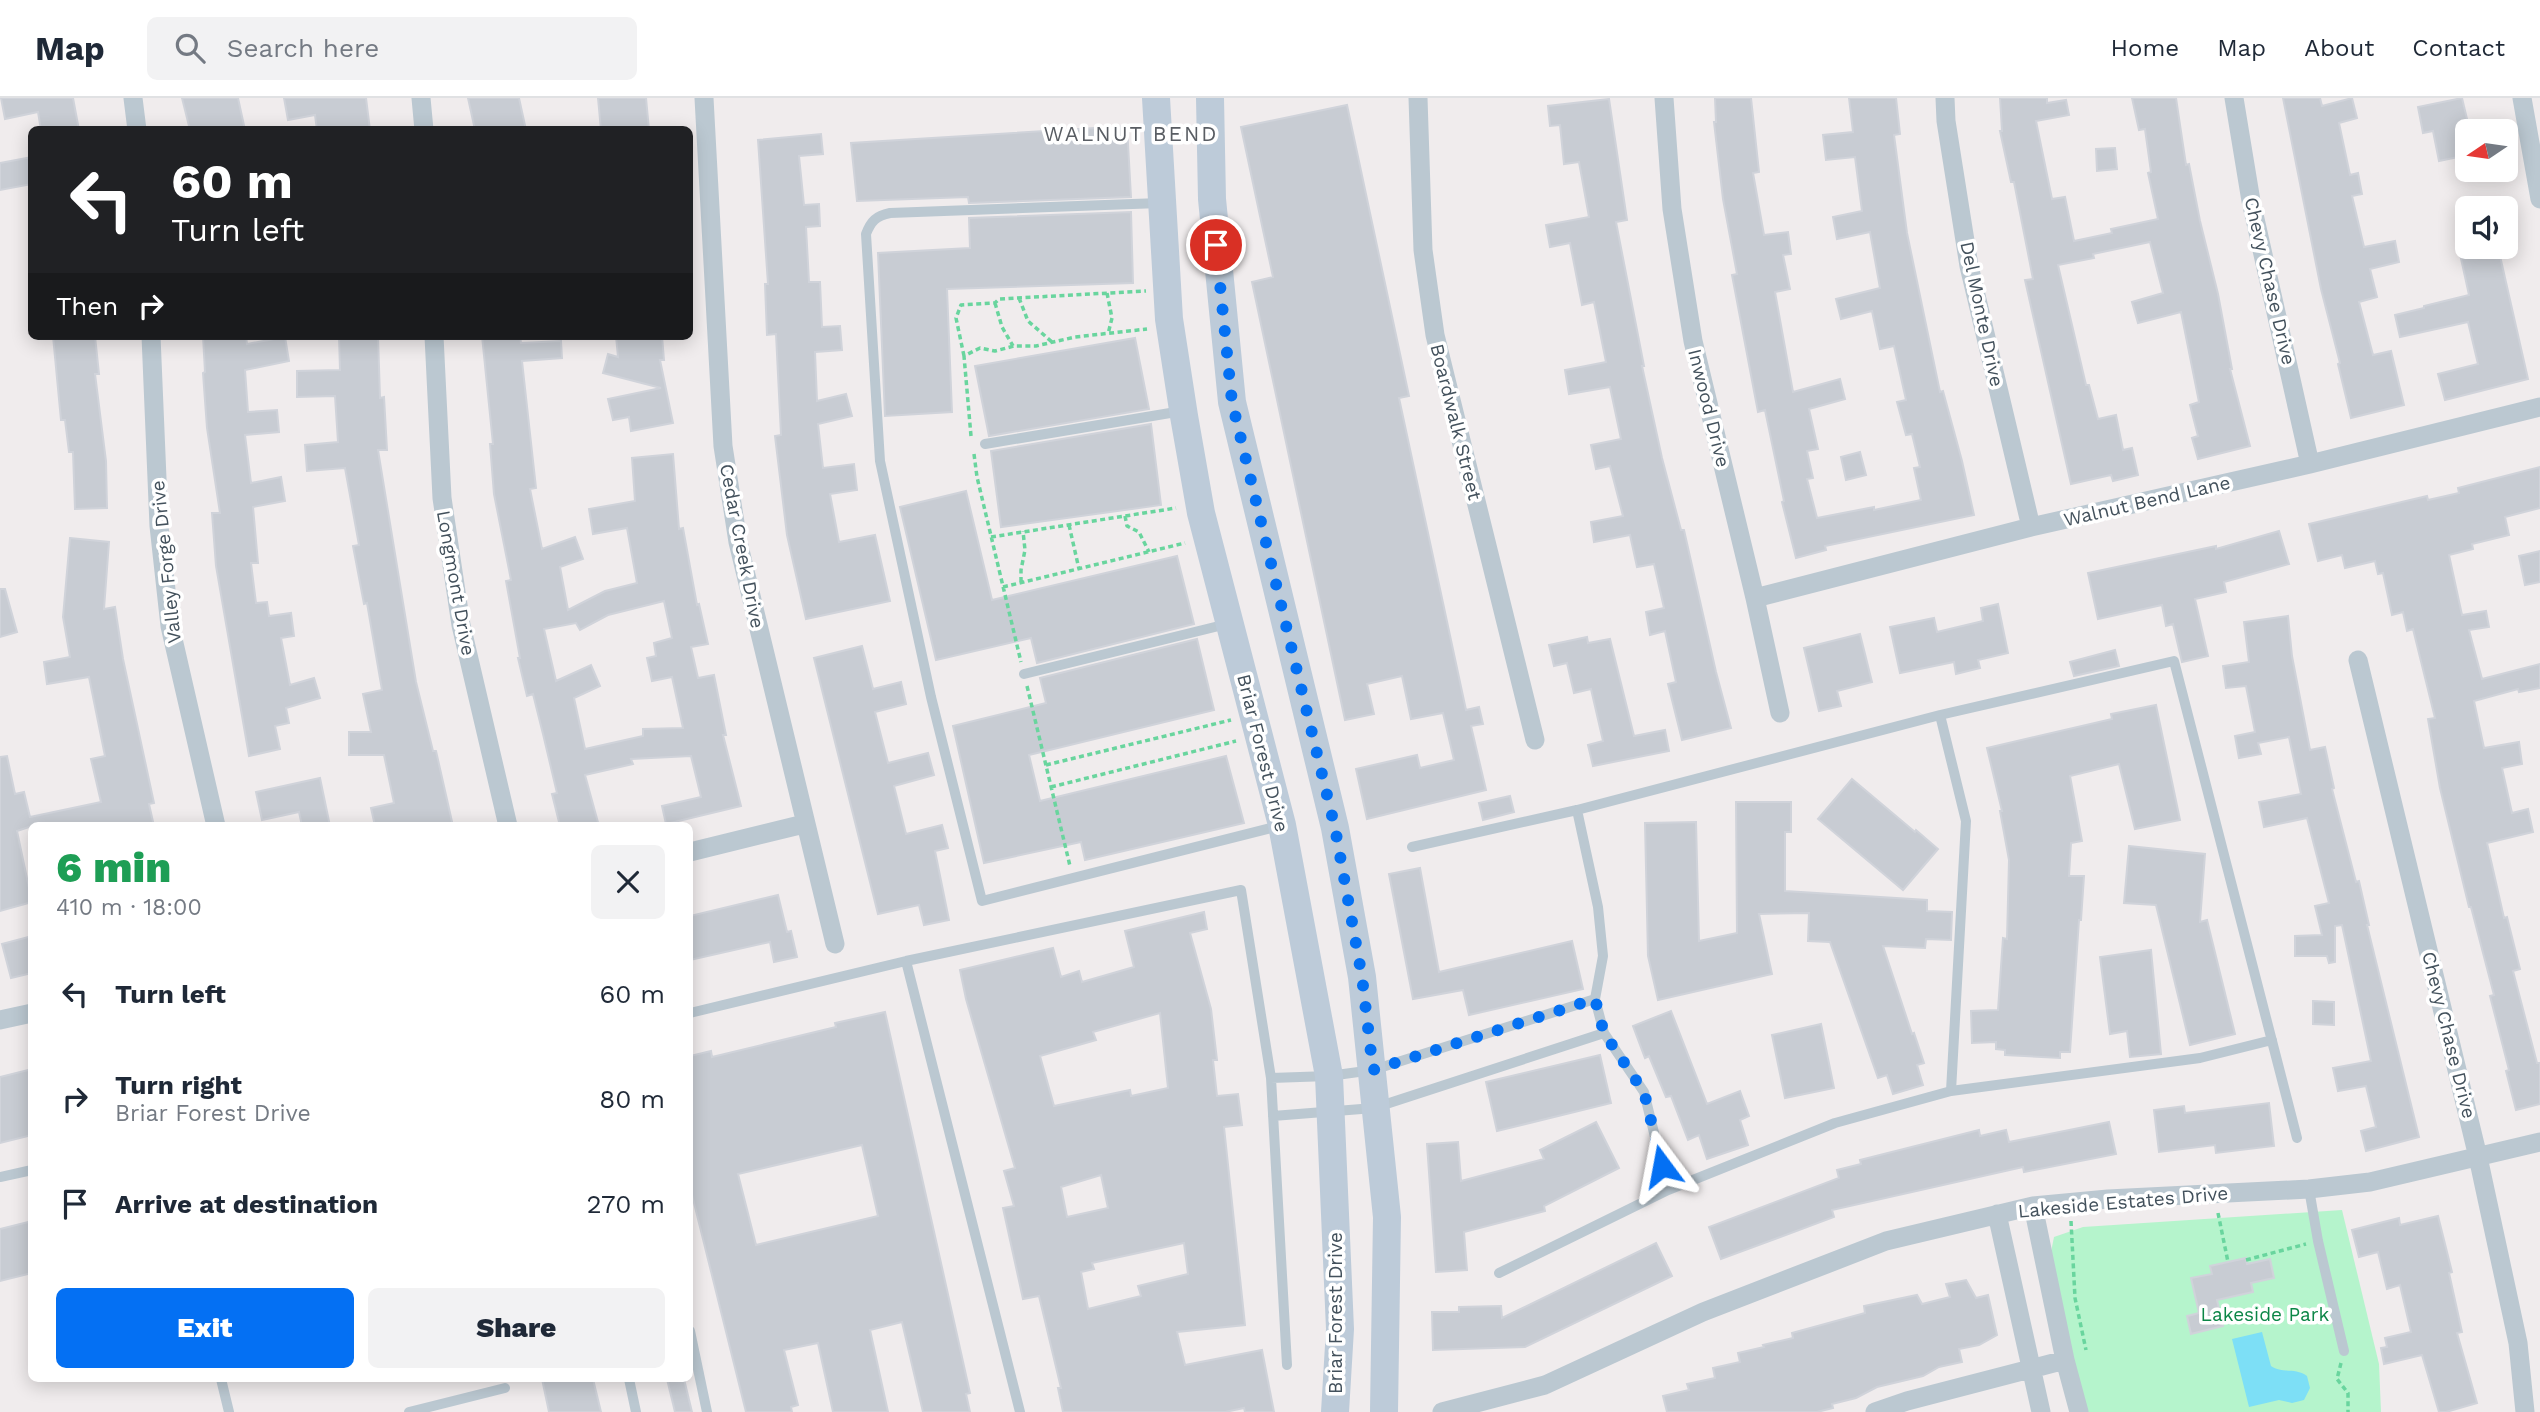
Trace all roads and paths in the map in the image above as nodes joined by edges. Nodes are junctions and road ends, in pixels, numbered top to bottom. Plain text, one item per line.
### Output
1 (133, 98) edge
2 (421, 98) edge
3 (704, 98) edge
4 (710, 98) edge
5 (1156, 98) edge
6 (1210, 98) edge
7 (1418, 98) edge
8 (1664, 98) edge
9 (1945, 98) edge
10 (2234, 98) edge
11 (2522, 98) edge
12 (136, 126) edge
13 (424, 126) edge
14 (2540, 199) edge
15 (1162, 203) junction
16 (1167, 290) junction
17 (1107, 293) junction
18 (1019, 298) junction
19 (995, 303) junction
20 (1170, 326) junction
21 (1108, 334) junction
22 (151, 340) edge
23 (434, 340) edge
24 (1052, 342) junction
25 (1014, 346) junction
26 (964, 356) junction
27 (2540, 407) edge
28 (1183, 411) junction
29 (985, 444) dead end
30 (2311, 464) junction
31 (1199, 504) junction
32 (1125, 516) junction
33 (1069, 524) junction
34 (2031, 527) junction
35 (1023, 531) junction
36 (991, 537) junction
37 (1208, 538) junction
38 (1149, 552) junction
39 (1079, 569) junction
40 (1021, 582) junction
41 (1003, 587) junction
42 (1755, 598) junction
43 (1229, 623) junction
44 (2358, 660) dead end
45 (1024, 674) junction
46 (1780, 713) dead end
47 (1940, 716) junction
48 (1256, 725) junction
49 (1535, 740) dead end
50 (1046, 765) junction
51 (1051, 787) junction
52 (1577, 810) junction
53 (215, 822) edge
54 (507, 822) edge
55 (804, 824) junction
56 (1282, 825) junction
57 (1412, 848) dead end
58 (693, 851) edge
59 (1073, 878) junction
60 (835, 944) dead end
61 (906, 961) junction
62 (1595, 999) junction
63 (693, 1012) edge
64 (28, 1014) edge
65 (0, 1020) edge
66 (1604, 1033) junction
67 (2272, 1040) junction
68 (1373, 1070) junction
69 (1329, 1076) junction
70 (1271, 1078) junction
71 (1951, 1091) junction
72 (1374, 1108) junction
73 (1330, 1113) junction
74 (1273, 1116) junction
75 (2297, 1138) dead end
76 (2540, 1142) edge
77 (2478, 1157) junction
78 (28, 1171) edge
79 (0, 1177) edge
80 (2309, 1189) junction
81 (1668, 1190) junction
82 (2219, 1194) junction
83 (2070, 1203) junction
84 (2033, 1206) junction
85 (1997, 1214) junction
86 (2318, 1241) junction
87 (2246, 1259) dead end
88 (2228, 1262) dead end
89 (1499, 1273) dead end
90 (693, 1346) edge
91 (2086, 1350) dead end
92 (2344, 1351) joint
93 (2065, 1360) junction
94 (1287, 1365) dead end
95 (2030, 1368) junction
96 (222, 1382) edge
97 (630, 1382) edge
98 (505, 1388) dead end
99 (1908, 1406) edge
100 (229, 1412) edge
101 (409, 1412) edge
102 (636, 1412) edge
103 (707, 1412) edge
104 (1020, 1412) edge
105 (1335, 1412) edge
106 (1384, 1412) edge
107 (1443, 1412) edge
108 (1875, 1412) edge
109 (2041, 1412) edge
110 (2079, 1412) edge
111 (2348, 1412) edge
112 (2525, 1412) edge

1 - 12 street
2 - 13 street
3 - 4 street
3 - 55 street, Cedar Creek Drive
5 - 15 main road, Briar Forest Drive
6 - 68 main road
7 - 49 street, Boardwalk Street
8 - 42 street, Inwood Drive
9 - 34 street, Del Monte Drive
10 - 30 street, Chevy Chase Drive
11 - 14 street
15 - 16 main road, Briar Forest Drive
15 - 59 lane
16 - 17 path
16 - 20 main road, Briar Forest Drive
17 - 18 path
17 - 21 path
18 - 19 path
18 - 24 path
19 - 25 path
19 - 26 path
20 - 21 path
20 - 28 main road, Briar Forest Drive
21 - 24 path
22 - 53 street, Valley Forge Drive
23 - 54 street, Longmont Drive
24 - 25 path
25 - 26 path
26 - 36 path
27 - 30 street, Walnut Bend Lane
28 - 29 lane
28 - 31 main road, Briar Forest Drive
30 - 34 street, Walnut Bend Lane
31 - 32 path
31 - 37 main road, Briar Forest Drive
32 - 33 path
32 - 38 path
33 - 35 path
33 - 39 path
34 - 42 street, Walnut Bend Lane
35 - 36 path
35 - 40 path
36 - 41 path
37 - 38 path
37 - 43 main road, Briar Forest Drive
38 - 39 path
39 - 40 path
40 - 41 path
41 - 45 path
42 - 46 street, Inwood Drive
43 - 45 lane
43 - 48 main road, Briar Forest Drive
44 - 77 street, Chevy Chase Drive
45 - 50 path
47 - 52 lane
47 - 67 lane
47 - 71 lane
48 - 50 path
48 - 51 path
48 - 56 main road, Briar Forest Drive
50 - 51 path
51 - 59 path
52 - 57 lane
52 - 62 lane
55 - 58 street
55 - 60 street, Cedar Creek Drive
56 - 59 lane
56 - 69 main road, Briar Forest Drive
61 - 63 lane
61 - 70 lane
61 - 104 lane
62 - 66 lane
62 - 68 lane
64 - 65 street
66 - 72 lane
66 - 81 lane
67 - 71 lane
67 - 75 lane
68 - 69 lane
68 - 72 main road
69 - 70 lane
69 - 73 main road, Briar Forest Drive
70 - 74 lane
71 - 81 lane
72 - 73 lane
72 - 106 main road
73 - 74 lane
73 - 105 main road, Briar Forest Drive
74 - 94 lane
76 - 77 street, Lakeside Estates Drive
77 - 80 street, Lakeside Estates Drive
77 - 112 street, Chevy Chase Drive
78 - 79 lane
80 - 82 street, Lakeside Estates Drive
80 - 86 lane
81 - 89 lane
82 - 83 street, Lakeside Estates Drive
82 - 88 path
83 - 84 street, Lakeside Estates Drive
83 - 91 path
84 - 85 street, Lakeside Estates Drive
84 - 93 street
85 - 95 street
85 - 107 street, Lakeside Estates Drive
86 - 87 path
86 - 92 lane
90 - 103 lane
92 - 111 path
93 - 95 street
93 - 110 street
95 - 99 street
95 - 109 street
96 - 100 lane
97 - 102 lane
98 - 101 lane
99 - 108 street

